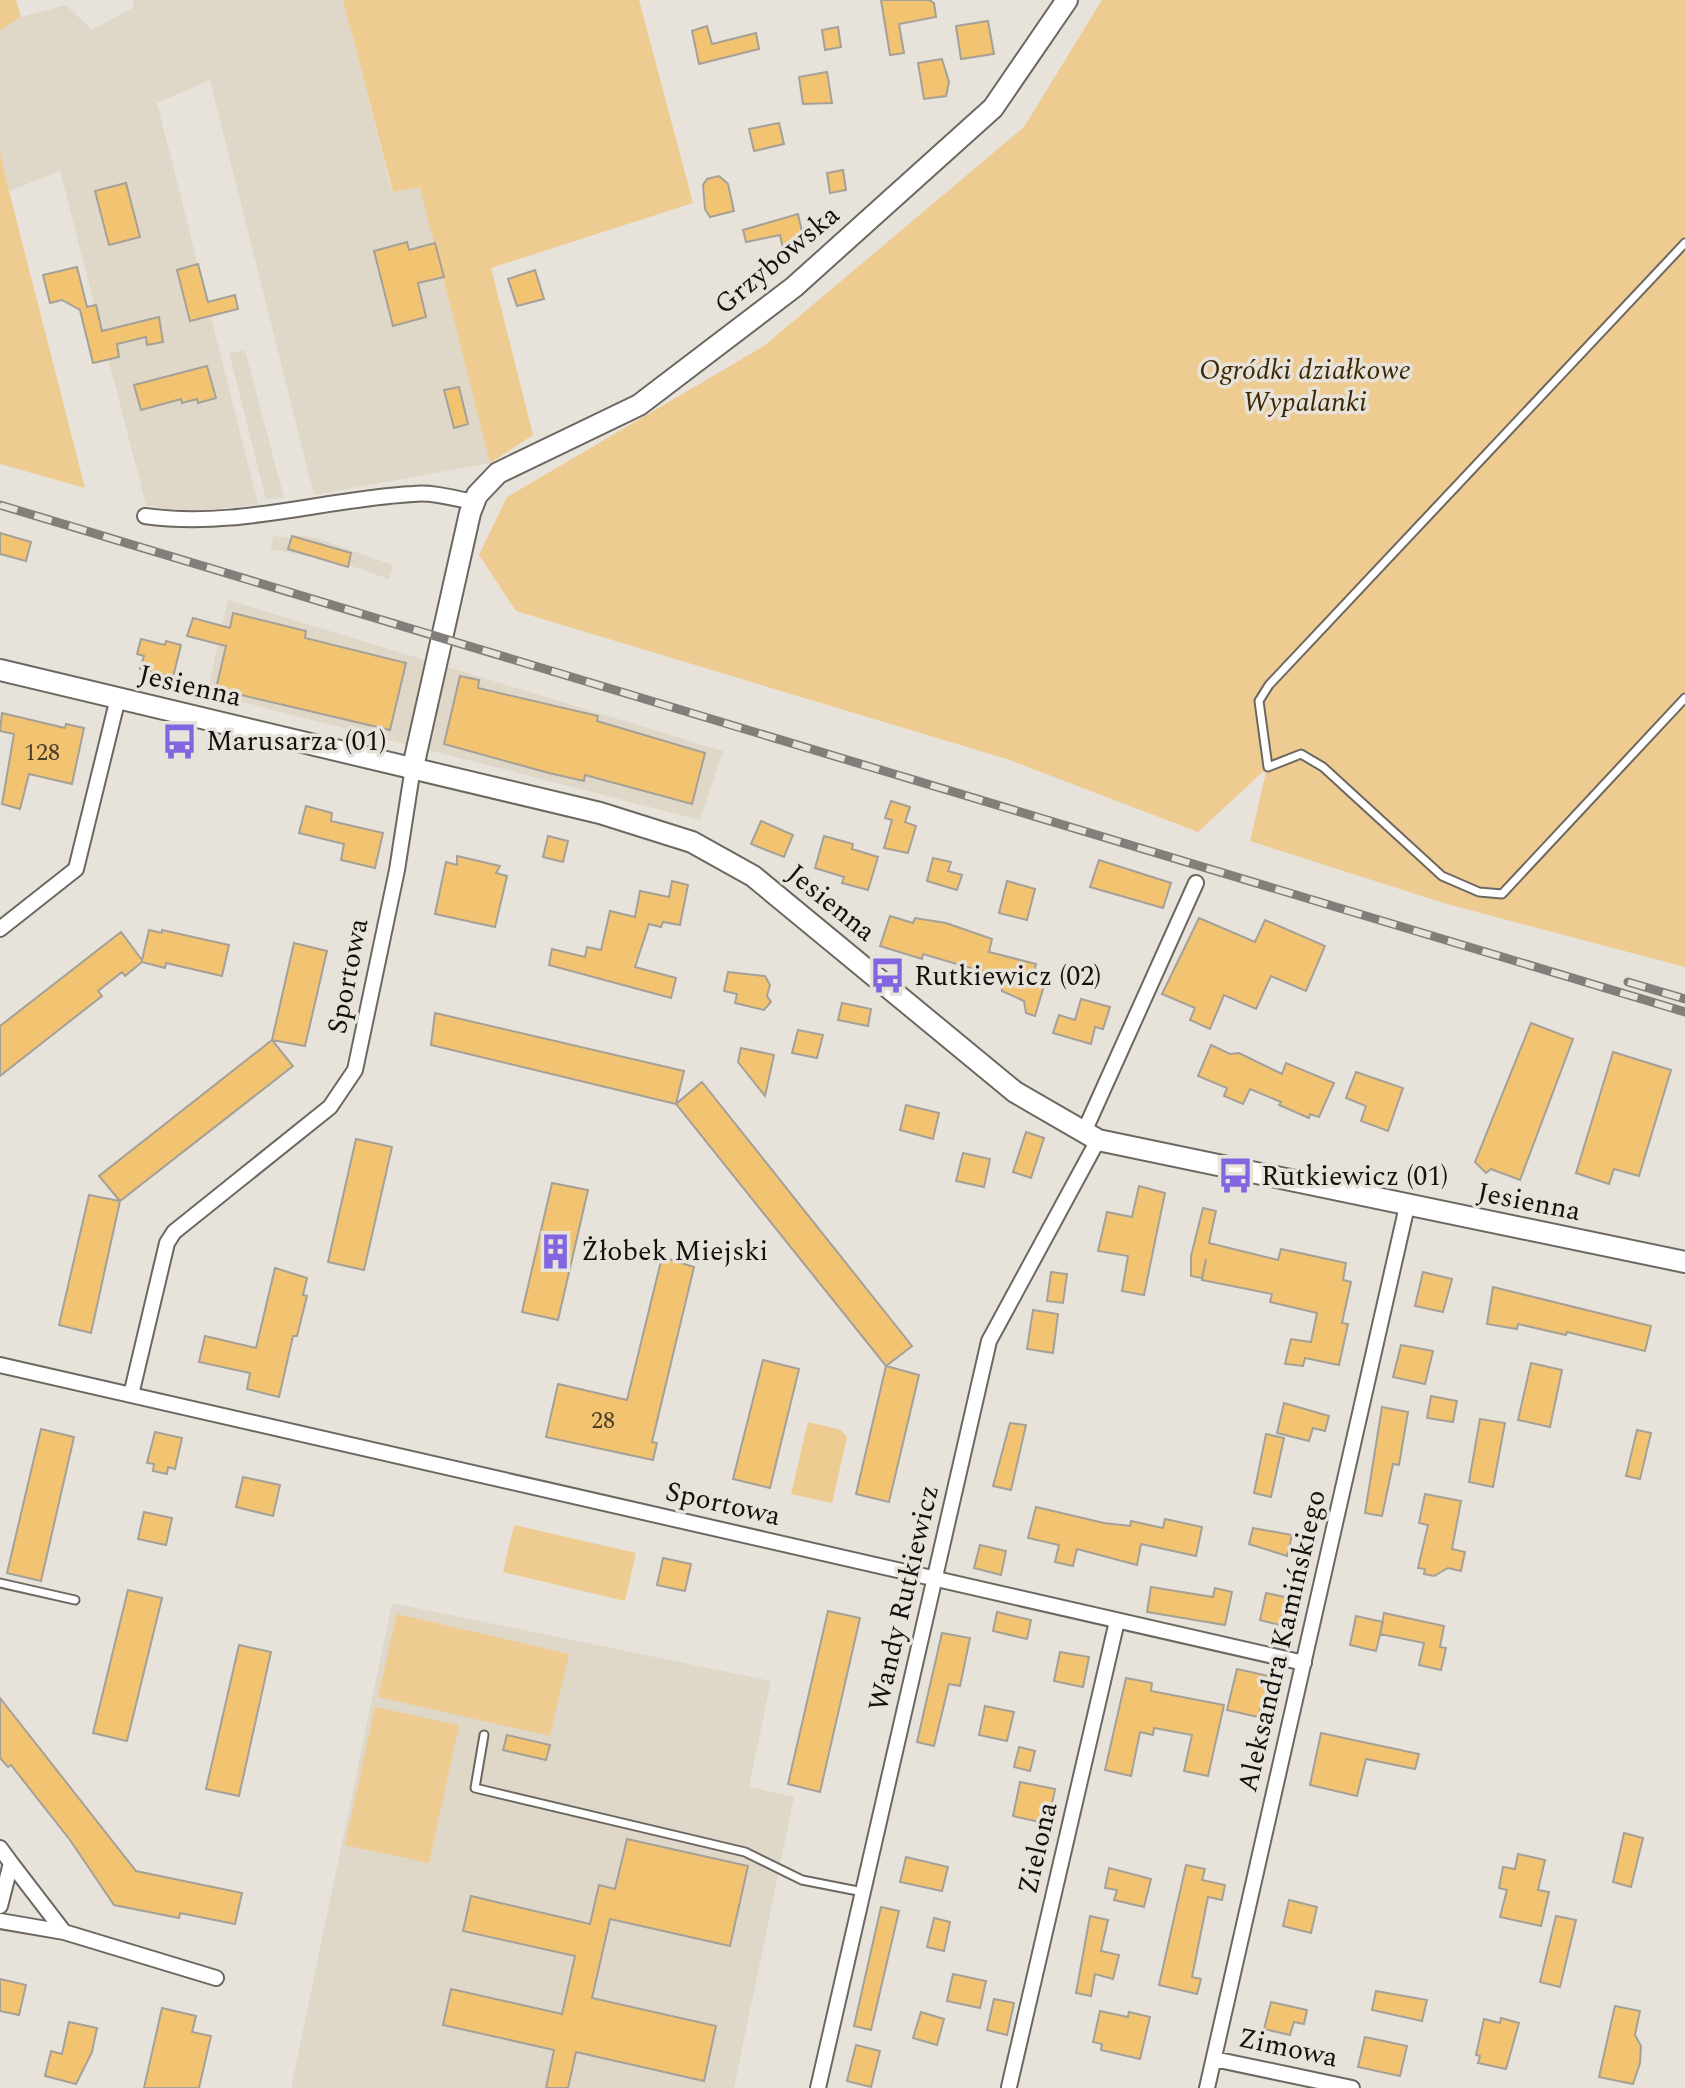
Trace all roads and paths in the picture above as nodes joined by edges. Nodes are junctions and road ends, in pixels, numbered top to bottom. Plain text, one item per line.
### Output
1 (1067, 0) edge
2 (1685, 243) edge
3 (473, 502) junction
4 (145, 516) dead end
5 (0, 670) edge
6 (118, 698) junction
7 (1685, 698) edge
8 (413, 767) junction
9 (1196, 883) dead end
10 (0, 929) edge
11 (1091, 1136) junction
12 (1407, 1206) junction
13 (1685, 1262) edge
14 (0, 1365) edge
15 (131, 1395) junction
16 (935, 1580) junction
17 (0, 1583) edge
18 (75, 1600) dead end
19 (1117, 1621) junction
20 (1304, 1663) junction
21 (484, 1735) dead end
22 (0, 1848) edge
23 (11, 1863) junction
24 (863, 1892) junction
25 (0, 1906) edge
26 (0, 1921) edge
27 (64, 1932) junction
28 (216, 1978) dead end
29 (1214, 2059) junction
30 (818, 2088) edge
31 (999, 2088) edge
32 (1011, 2088) edge
33 (1207, 2088) edge
34 (1352, 2088) edge

1 - 3 street, Grzybowska
2 - 7 lane
3 - 4 street
3 - 8 street, Grzybowska
5 - 6 street, Jesienna
6 - 8 street, Jesienna
6 - 10 street
8 - 11 street, Jesienna
8 - 15 street, Sportowa
9 - 11 street, Wandy Rutkiewicz
11 - 12 street, Jesienna
11 - 16 street, Wandy Rutkiewicz
12 - 13 street, Jesienna
12 - 20 street, Aleksandra Kamińskiego
14 - 15 street, Sportowa
15 - 16 street, Sportowa
16 - 19 street, Sportowa
16 - 24 street, Wandy Rutkiewicz
17 - 18 lane
19 - 20 street, Sportowa
19 - 32 street, Zielona
20 - 29 street, Aleksandra Kamińskiego
21 - 24 lane
22 - 23 street
23 - 25 street
23 - 27 street
24 - 30 street, Wandy Rutkiewicz
26 - 27 street
27 - 28 street
29 - 33 street, Aleksandra Kamińskiego
29 - 34 street, Zimowa
31 - 32 street

